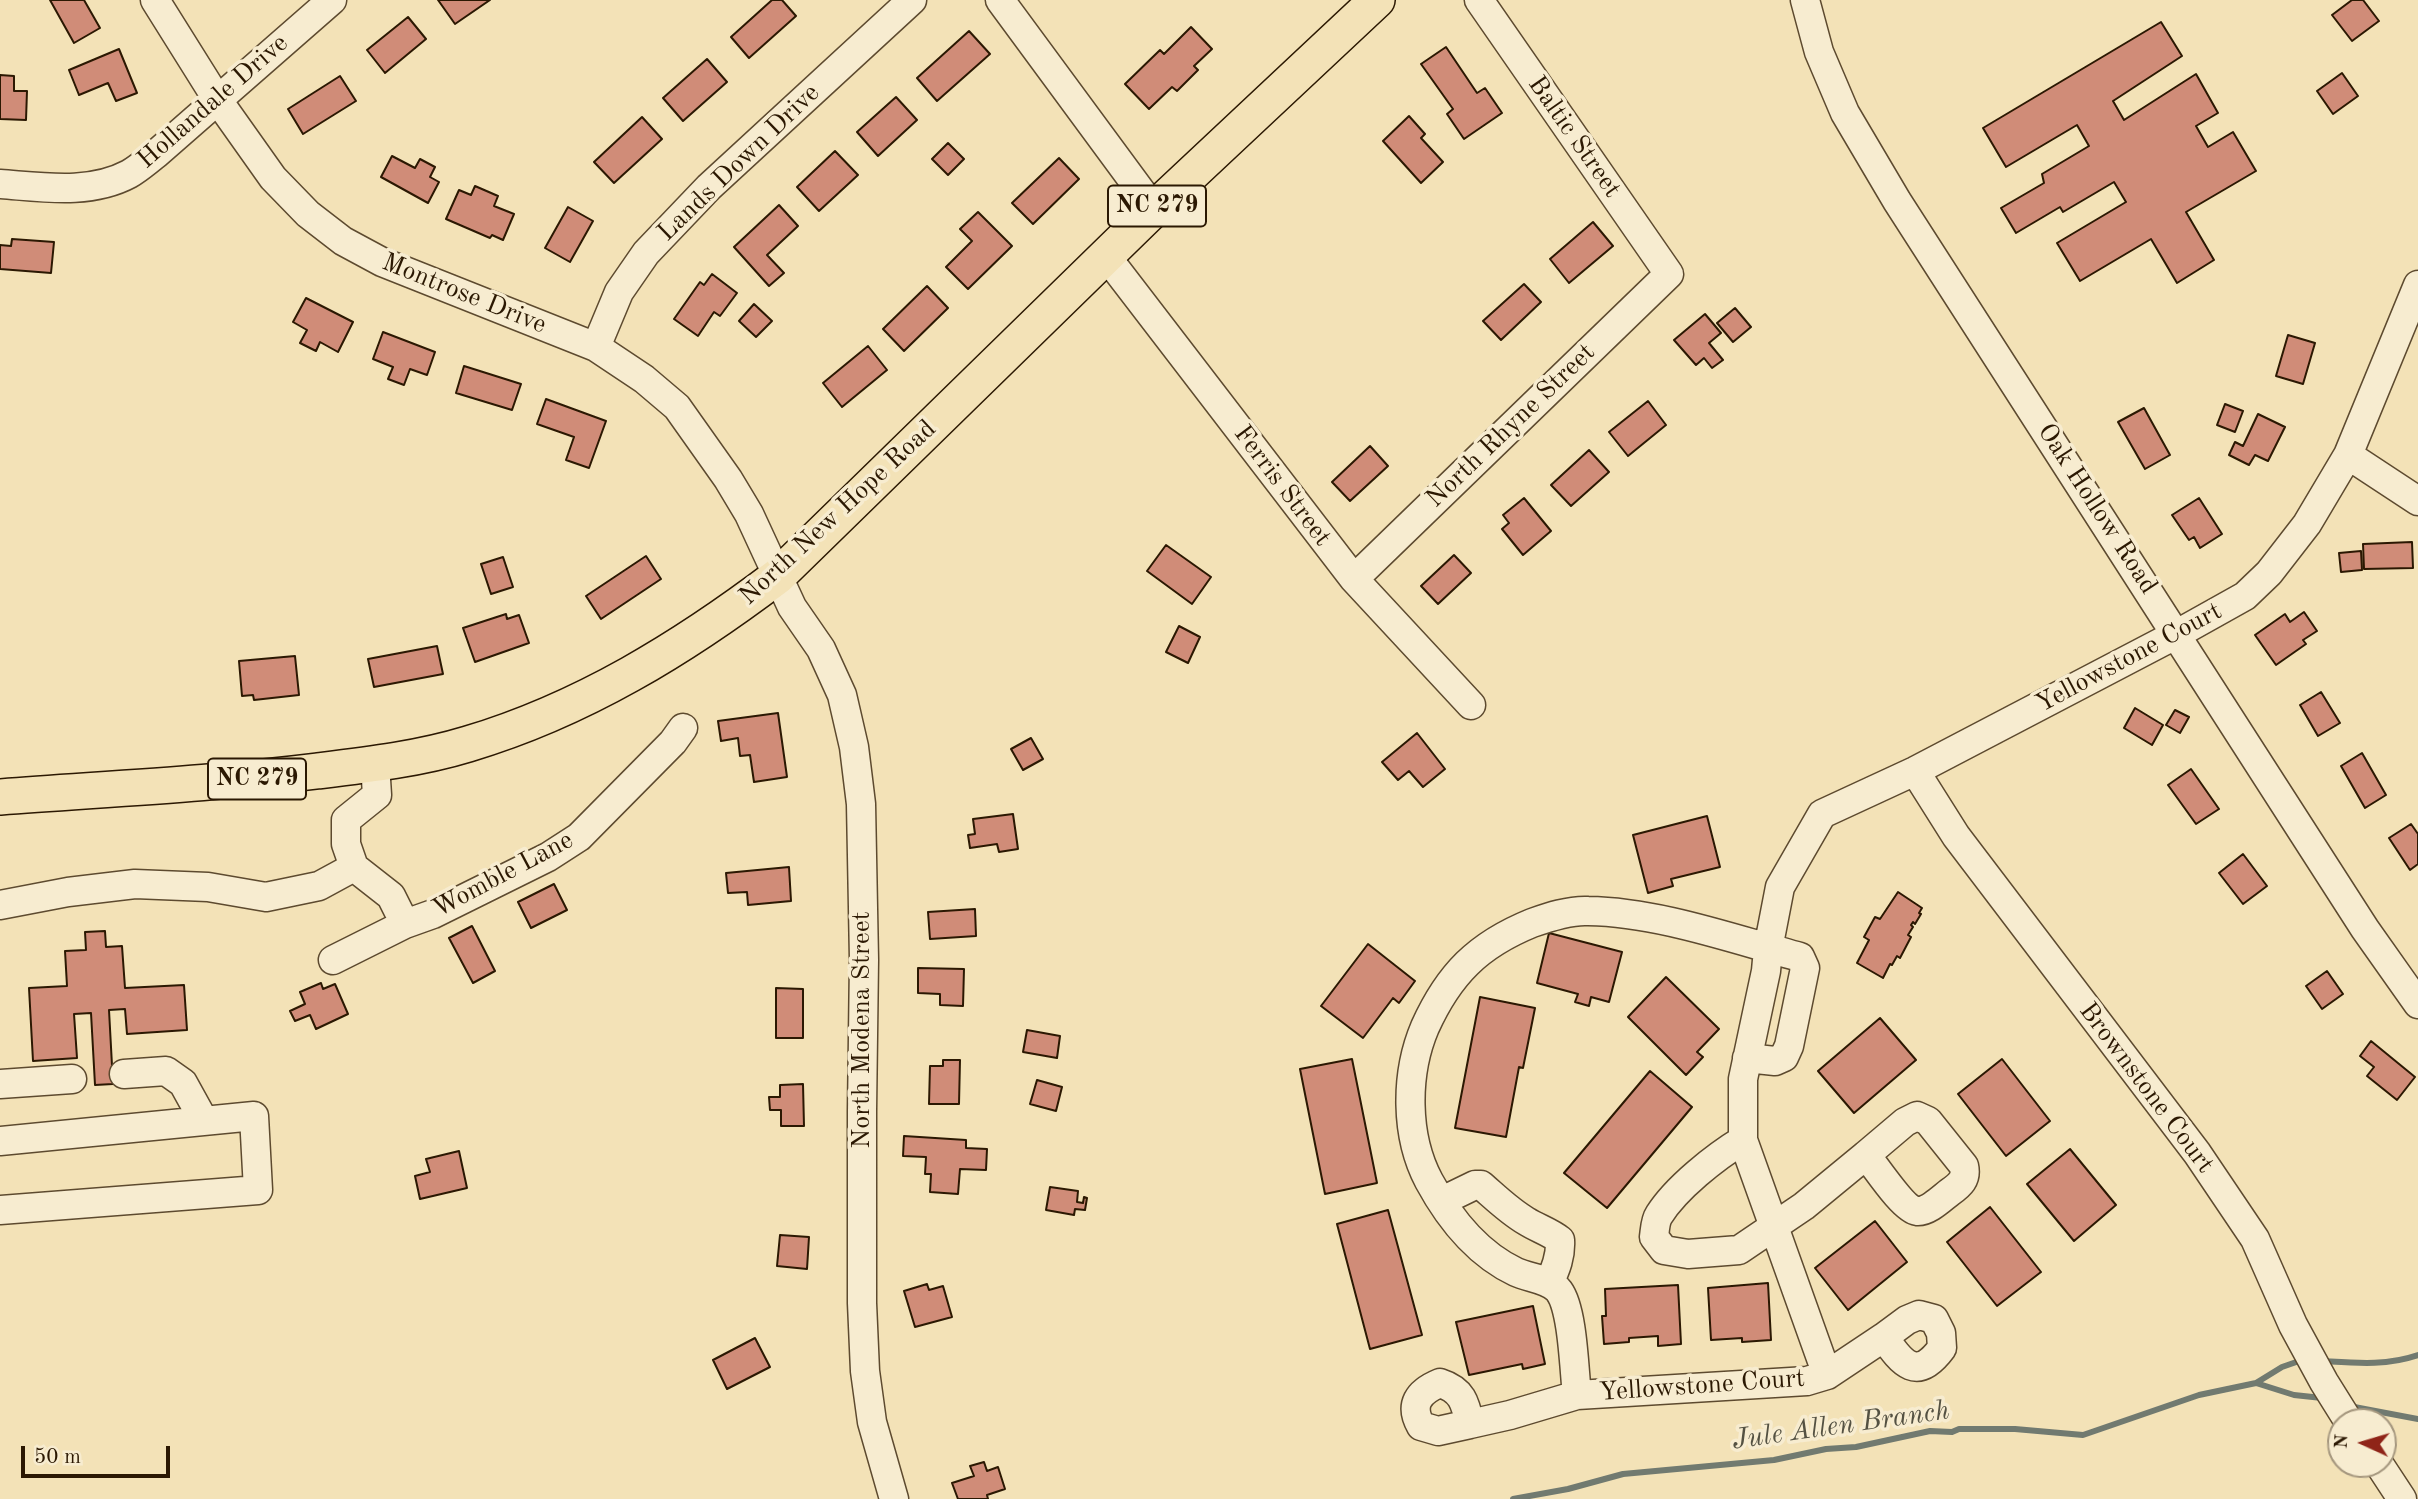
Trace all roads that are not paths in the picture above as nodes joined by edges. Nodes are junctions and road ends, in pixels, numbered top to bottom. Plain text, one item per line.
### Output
1 (155, 0) edge
2 (332, 0) edge
3 (912, 0) edge
4 (1000, 0) edge
5 (1377, 0) edge
6 (1479, 0) edge
7 (1805, 0) edge
8 (217, 99) junction
9 (0, 184) edge
10 (1154, 209) junction
11 (1106, 256) junction
12 (1669, 274) joint
13 (2418, 285) edge
14 (596, 347) junction
15 (2348, 454) junction
16 (2418, 501) edge
17 (778, 576) junction
18 (1353, 579) junction
19 (2177, 634) junction
20 (1471, 705) dead end
21 (683, 728) dead end
22 (375, 764) junction
23 (1915, 771) junction
24 (0, 797) edge
25 (354, 867) junction
26 (0, 905) edge
27 (405, 924) junction
28 (1768, 949) junction
29 (333, 960) dead end
30 (2418, 1004) edge
31 (1747, 1058) junction
32 (124, 1074) dead end
33 (72, 1079) dead end
34 (0, 1084) edge
35 (204, 1121) junction
36 (1743, 1140) junction
37 (0, 1141) edge
38 (1866, 1155) dead end
39 (1442, 1201) junction
40 (0, 1210) edge
41 (1773, 1227) junction
42 (1549, 1283) junction
43 (1884, 1337) dead end
44 (1826, 1375) junction
45 (1577, 1395) junction
46 (2340, 1408) edge
47 (1469, 1424) dead end
48 (2388, 1478) edge
49 (894, 1499) edge
50 (2402, 1499) edge

1 - 8 street, Montrose Drive
2 - 8 street, Hollandale Drive
3 - 14 street, Lands Down Drive
4 - 10 street
5 - 10 main road, North New Hope Road / NC 279
6 - 12 street, Baltic Street
7 - 19 street, Oak Hollow Road
8 - 9 street, Hollandale Drive
8 - 14 street, Montrose Drive
10 - 11 main road, North New Hope Road / NC 279
11 - 17 main road, North New Hope Road / NC 279
11 - 18 street, Ferris Street
12 - 18 street, North Rhyne Street
13 - 15 street, Yellowstone Court
14 - 17 street, Montrose Drive
15 - 16 street
15 - 19 street, Yellowstone Court
17 - 22 main road, North New Hope Road / NC 279
17 - 49 street, North Modena Street
18 - 20 street, Ferris Street
19 - 23 street, Yellowstone Court
19 - 30 street, Oak Hollow Road
21 - 27 street, Womble Lane
22 - 24 main road, North New Hope Road / NC 279
22 - 25 street
23 - 28 street, Yellowstone Court
23 - 46 street, Brownstone Court
25 - 26 street
25 - 27 street, Womble Lane
27 - 29 street, Womble Lane
28 - 31 street, Yellowstone Court
28 - 31 street
28 - 39 street
31 - 36 street, Yellowstone Court
32 - 35 street
33 - 34 street
35 - 37 street
35 - 40 street
36 - 41 street, Yellowstone Court
36 - 41 street
38 - 41 street
39 - 42 street
39 - 42 street
41 - 44 street, Yellowstone Court
42 - 45 street, Yellowstone Court
43 - 44 street, Yellowstone Court
44 - 45 street, Yellowstone Court
45 - 47 street, Yellowstone Court
48 - 50 street

